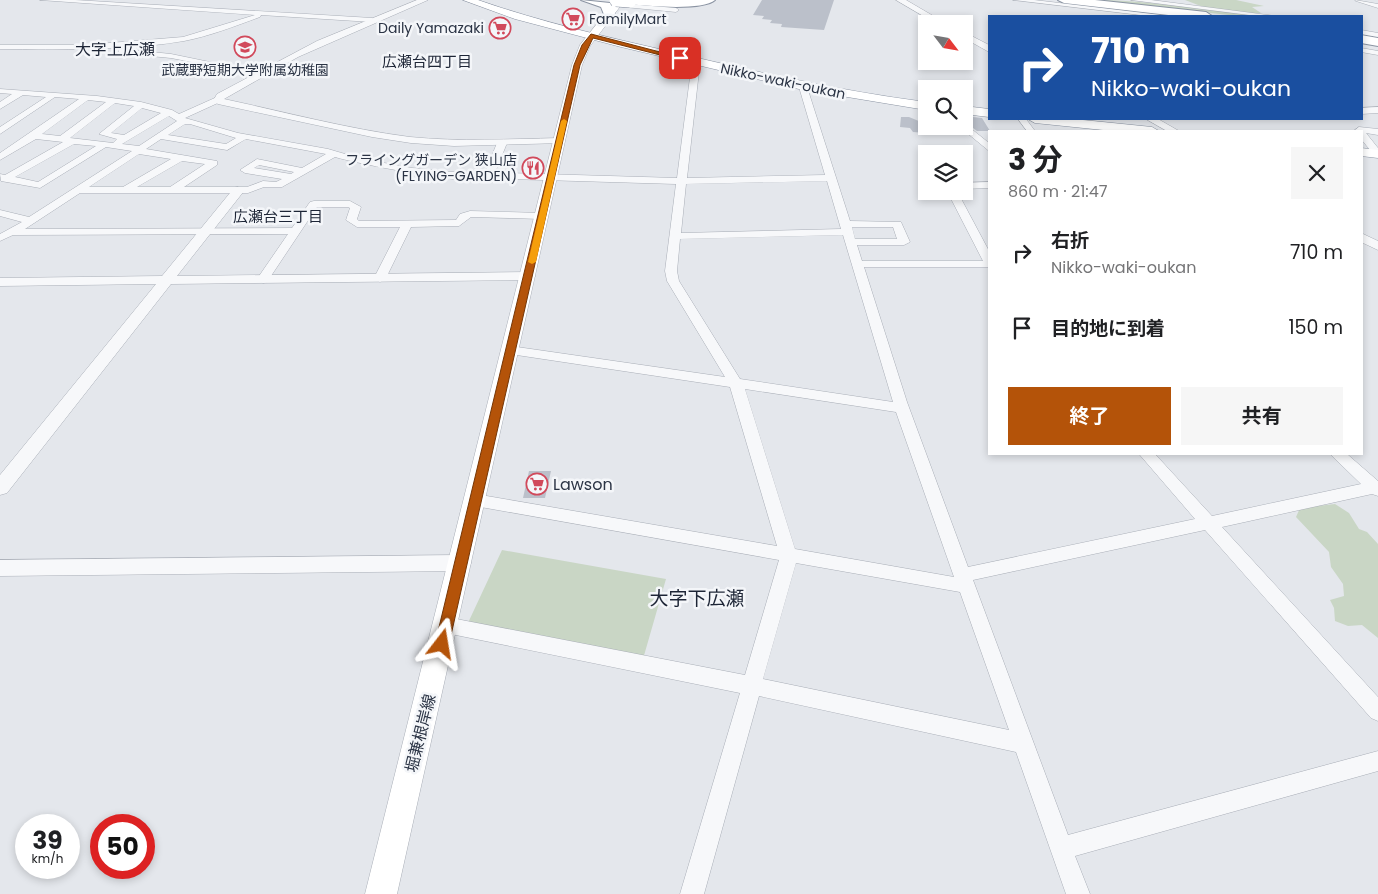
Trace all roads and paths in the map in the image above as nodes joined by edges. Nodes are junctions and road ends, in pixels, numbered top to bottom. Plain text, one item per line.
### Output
1 (43, 0) edge
2 (424, 0) edge
3 (468, 0) edge
4 (587, 0) edge
5 (701, 0) edge
6 (709, 0) edge
7 (900, 0) edge
8 (1016, 0) edge
9 (1064, 0) edge
10 (1134, 0) edge
11 (1358, 0) edge
12 (622, 3) edge
13 (1094, 4) edge
14 (1378, 6) edge
15 (676, 10) dead end
16 (264, 14) junction
17 (927, 15) edge
18 (1106, 15) edge
19 (1160, 15) edge
20 (1197, 15) edge
21 (1215, 15) edge
22 (1263, 15) edge
23 (372, 20) junction
24 (1363, 32) edge
25 (1378, 34) edge
26 (591, 36) junction
27 (973, 40) edge
28 (1363, 40) edge
29 (1378, 44) edge
30 (0, 47) edge
31 (90, 47) junction
32 (988, 48) edge
33 (1363, 50) edge
34 (1378, 53) edge
35 (696, 62) junction
36 (259, 73) junction
37 (802, 87) junction
38 (0, 91) edge
39 (20, 93) junction
40 (52, 96) junction
41 (86, 98) junction
42 (217, 100) junction
43 (113, 101) junction
44 (140, 105) junction
45 (918, 105) edge
46 (0, 106) edge
47 (1378, 110) edge
48 (973, 111) edge
49 (1363, 111) edge
50 (169, 112) junction
51 (988, 113) edge
52 (181, 119) junction
53 (1047, 120) edge
54 (1153, 120) edge
55 (1142, 130) edge
56 (1172, 130) edge
57 (0, 131) edge
58 (1363, 131) edge
59 (1378, 132) edge
60 (973, 134) edge
61 (1363, 135) edge
62 (34, 136) junction
63 (162, 137) junction
64 (244, 137) junction
65 (126, 138) junction
66 (61, 140) junction
67 (560, 141) junction
68 (72, 142) junction
69 (502, 143) junction
70 (108, 146) junction
71 (988, 147) edge
72 (140, 150) junction
73 (1363, 152) edge
74 (334, 154) junction
75 (1378, 154) edge
76 (0, 158) edge
77 (180, 158) junction
78 (304, 171) junction
79 (291, 177) junction
80 (3, 178) edge
81 (488, 178) junction
82 (551, 178) junction
83 (830, 178) junction
84 (683, 181) junction
85 (988, 185) edge
86 (973, 186) edge
87 (79, 190) junction
88 (123, 191) junction
89 (171, 191) junction
90 (238, 191) junction
91 (957, 200) edge
92 (0, 213) edge
93 (542, 216) junction
94 (31, 221) junction
95 (407, 224) junction
96 (296, 230) junction
97 (207, 231) junction
98 (847, 233) junction
99 (5, 235) edge
100 (675, 236) junction
101 (1363, 238) edge
102 (1378, 246) edge
103 (988, 261) edge
104 (988, 263) edge
105 (857, 264) junction
106 (529, 276) junction
107 (380, 278) junction
108 (263, 279) junction
109 (168, 280) junction
110 (0, 282) edge
111 (510, 350) junction
112 (736, 384) junction
113 (902, 408) junction
114 (1147, 455) edge
115 (1338, 455) edge
116 (0, 488) edge
117 (1377, 488) edge
118 (475, 500) junction
119 (1208, 522) junction
120 (789, 556) junction
121 (461, 563) junction
122 (0, 568) edge
123 (964, 580) junction
124 (446, 625) junction
125 (754, 686) junction
126 (1378, 711) edge
127 (1025, 744) junction
128 (1378, 761) edge
129 (1062, 848) junction
130 (381, 894) edge
131 (692, 894) edge
132 (1078, 894) edge

1 - 16 street
2 - 23 street
3 - 26 highway, Nikko-waki-oukan
4 - 12 highway
5 - 12 highway
6 - 12 highway
7 - 17 street
8 - 13 street
9 - 20 highway
10 - 22 street
11 - 14 street
12 - 15 street
12 - 26 main road, 堀兼根岸線
13 - 18 street
13 - 19 street
13 - 21 highway
16 - 23 street
16 - 31 street
23 - 36 street
24 - 25 street
26 - 35 highway, Nikko-waki-oukan
26 - 67 main road, 堀兼根岸線
27 - 32 street
28 - 29 highway
30 - 31 street
31 - 36 street
33 - 34 street
35 - 37 highway, Nikko-waki-oukan
35 - 84 street
36 - 42 street
37 - 45 highway, Nikko-waki-oukan
37 - 83 street
38 - 39 street
39 - 40 street
39 - 46 street
40 - 41 street
40 - 57 street
41 - 43 street
41 - 62 street
42 - 52 street
42 - 69 street
43 - 44 street
43 - 66 street
44 - 50 street
44 - 65 street
47 - 49 street
48 - 51 highway
50 - 52 street
50 - 65 street
52 - 63 street
52 - 64 street
53 - 55 highway
54 - 56 street
58 - 59 street
60 - 71 street
61 - 75 street
62 - 66 street
62 - 76 street
63 - 64 street
63 - 72 street
64 - 74 street
65 - 70 street
66 - 68 street
67 - 69 street
67 - 82 main road, 堀兼根岸線
68 - 70 street
68 - 80 street
69 - 81 street
70 - 72 street
70 - 80 street
72 - 77 street
72 - 87 street
73 - 75 highway
74 - 78 street
74 - 81 street
77 - 88 street
77 - 89 street
78 - 79 street
78 - 79 street
79 - 90 street
81 - 82 street
82 - 84 street
82 - 93 main road, 堀兼根岸線
83 - 84 street
83 - 98 street
84 - 100 street
85 - 86 street
87 - 88 street
87 - 94 street
88 - 89 street
89 - 90 street
90 - 97 street
91 - 103 street
92 - 94 street
93 - 95 street
93 - 106 main road, 堀兼根岸線
94 - 99 street
95 - 96 street
95 - 107 street
96 - 97 street
96 - 108 street
97 - 99 street
97 - 109 street
98 - 100 street
98 - 105 street
100 - 112 street
101 - 102 street
104 - 105 street
105 - 113 street
106 - 107 street
106 - 111 main road, 堀兼根岸線
107 - 108 street
108 - 109 street
109 - 110 street
109 - 116 street
111 - 112 street
111 - 118 main road, 堀兼根岸線
112 - 113 street
112 - 120 street
113 - 123 street
114 - 119 street
115 - 117 street
117 - 119 street
118 - 120 street
118 - 121 main road, 堀兼根岸線
119 - 123 street
119 - 126 street
120 - 123 street
120 - 125 street
121 - 122 street
121 - 124 main road, 堀兼根岸線
123 - 127 street
124 - 125 street
124 - 130 main road, 堀兼根岸線
125 - 127 street
125 - 131 street
127 - 129 street
128 - 129 street
129 - 132 street

